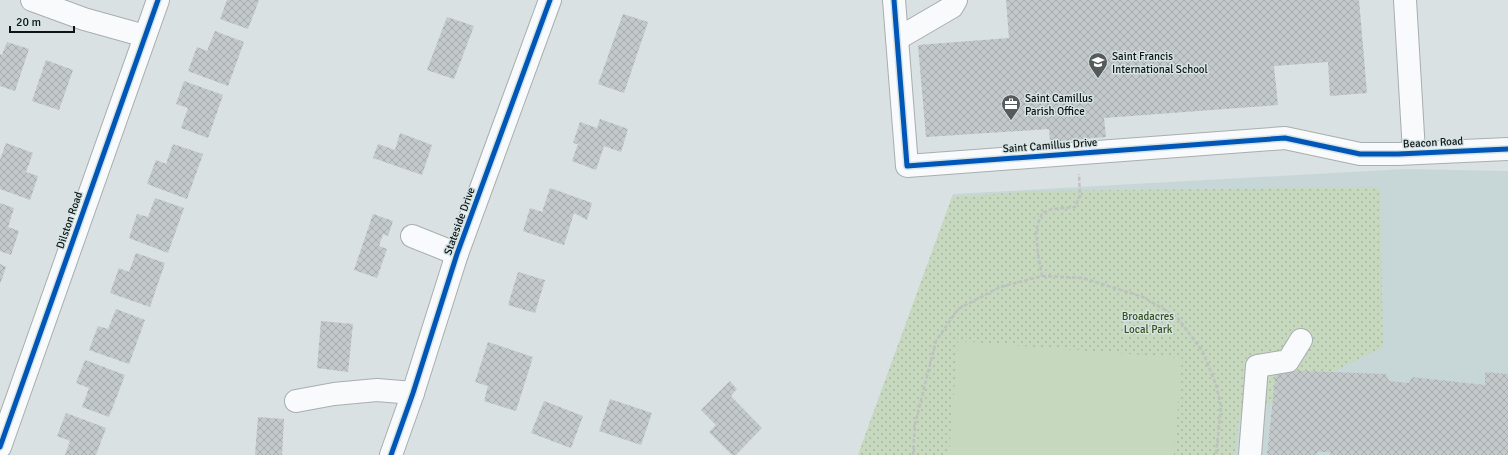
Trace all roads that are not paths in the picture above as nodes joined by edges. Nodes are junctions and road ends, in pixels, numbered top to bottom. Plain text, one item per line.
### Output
1 (32, 0) edge
2 (158, 0) edge
3 (550, 0) edge
4 (894, 0) edge
5 (956, 0) edge
6 (1405, 0) edge
7 (145, 36) junction
8 (897, 39) junction
9 (1508, 149) edge
10 (1414, 152) junction
11 (1360, 154) joint
12 (412, 236) dead end
13 (457, 254) junction
14 (1301, 340) dead end
15 (413, 393) junction
16 (296, 401) dead end
17 (0, 447) edge
18 (397, 453) edge
19 (1250, 455) edge

1 - 7 street
2 - 7 street, Dilston Road
3 - 13 street, Stateside Drive
4 - 8 street, Saint Camillus Drive
5 - 8 street
6 - 10 street
7 - 17 street, Dilston Road
8 - 11 street, Saint Camillus Drive
9 - 10 street, Beacon Road
10 - 11 street, Beacon Road
12 - 13 street
13 - 15 street, Stateside Drive
14 - 19 street
15 - 16 street
15 - 18 street, Stateside Drive

